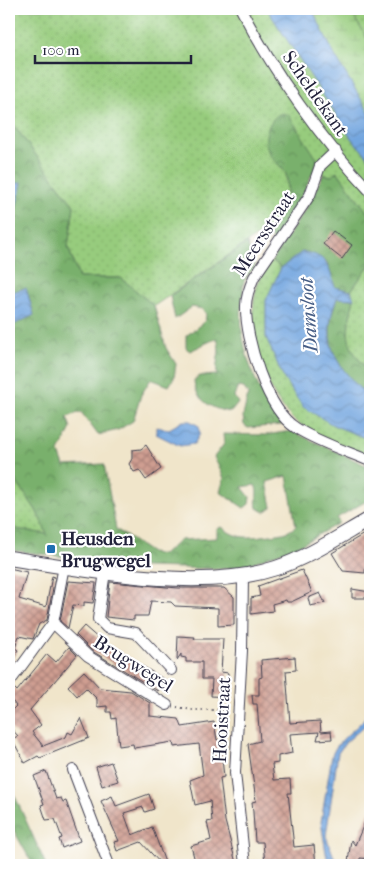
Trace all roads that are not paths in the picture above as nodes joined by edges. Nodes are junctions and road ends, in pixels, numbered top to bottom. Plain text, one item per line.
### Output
1 (241, 9) edge
2 (336, 152) junction
3 (370, 191) edge
4 (370, 461) edge
5 (370, 519) edge
6 (9, 558) edge
7 (64, 566) junction
8 (105, 572) junction
9 (243, 577) junction
10 (53, 624) junction
11 (171, 670) dead end
12 (9, 683) edge
13 (167, 705) road end
14 (74, 770) dead end
15 (109, 865) edge
16 (245, 865) edge

1 - 2 street, Scheldekant
2 - 3 street, Scheldekant
2 - 4 street, Meersstraat
5 - 9 main road
6 - 7 main road
7 - 8 main road
7 - 10 street
8 - 9 main road
8 - 11 street
9 - 16 street, Hooistraat
10 - 12 street
10 - 13 street, Brugwegel
14 - 15 street

